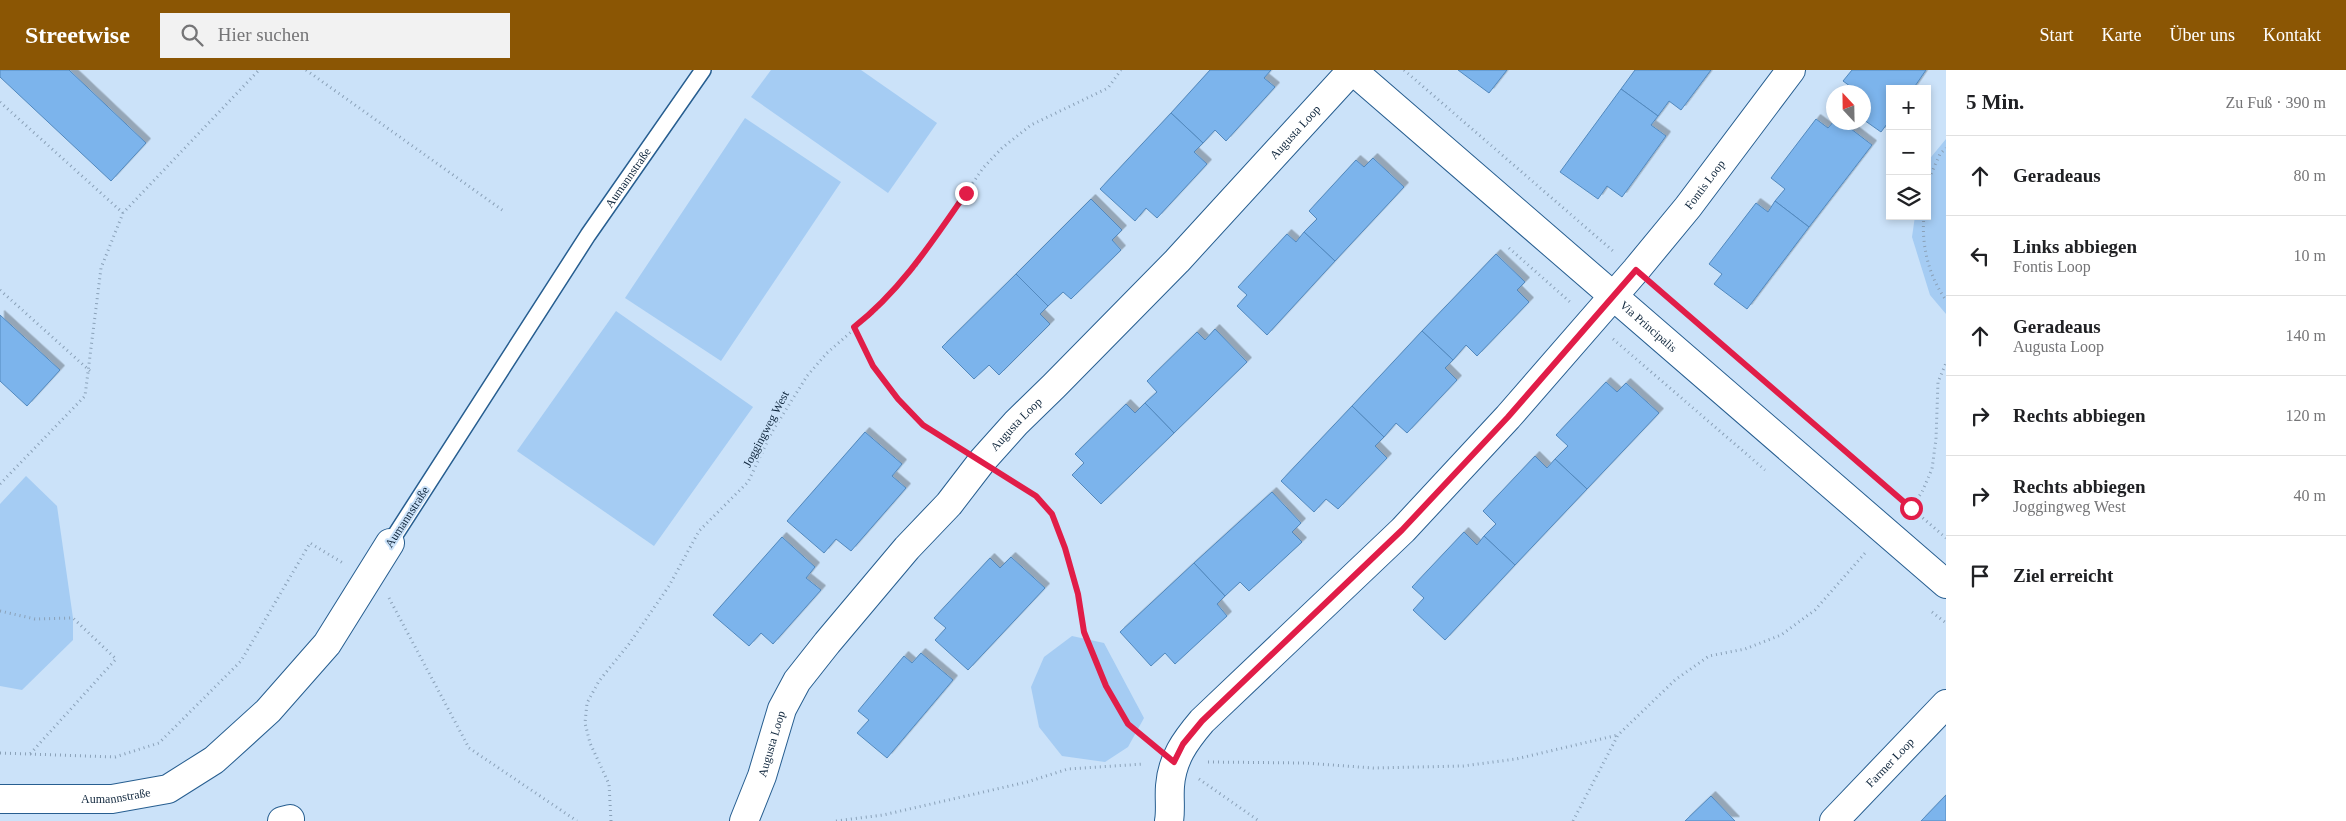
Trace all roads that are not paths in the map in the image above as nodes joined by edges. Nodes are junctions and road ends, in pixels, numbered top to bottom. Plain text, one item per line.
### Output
1 (703, 70) edge
2 (1352, 70) edge
3 (1791, 70) edge
4 (1613, 296) junction
5 (390, 544) joint
6 (1946, 584) edge
7 (1946, 704) edge
8 (0, 799) edge
9 (744, 821) edge
10 (1169, 821) edge
11 (1834, 821) edge

1 - 5 lane, Aumannstraße
2 - 4 street, Via Principalis
2 - 9 street, Augusta Loop
3 - 4 street, Fontis Loop
4 - 6 street, Via Principalis
4 - 10 street
5 - 8 street, Aumannstraße
7 - 11 street, Farmer Loop

